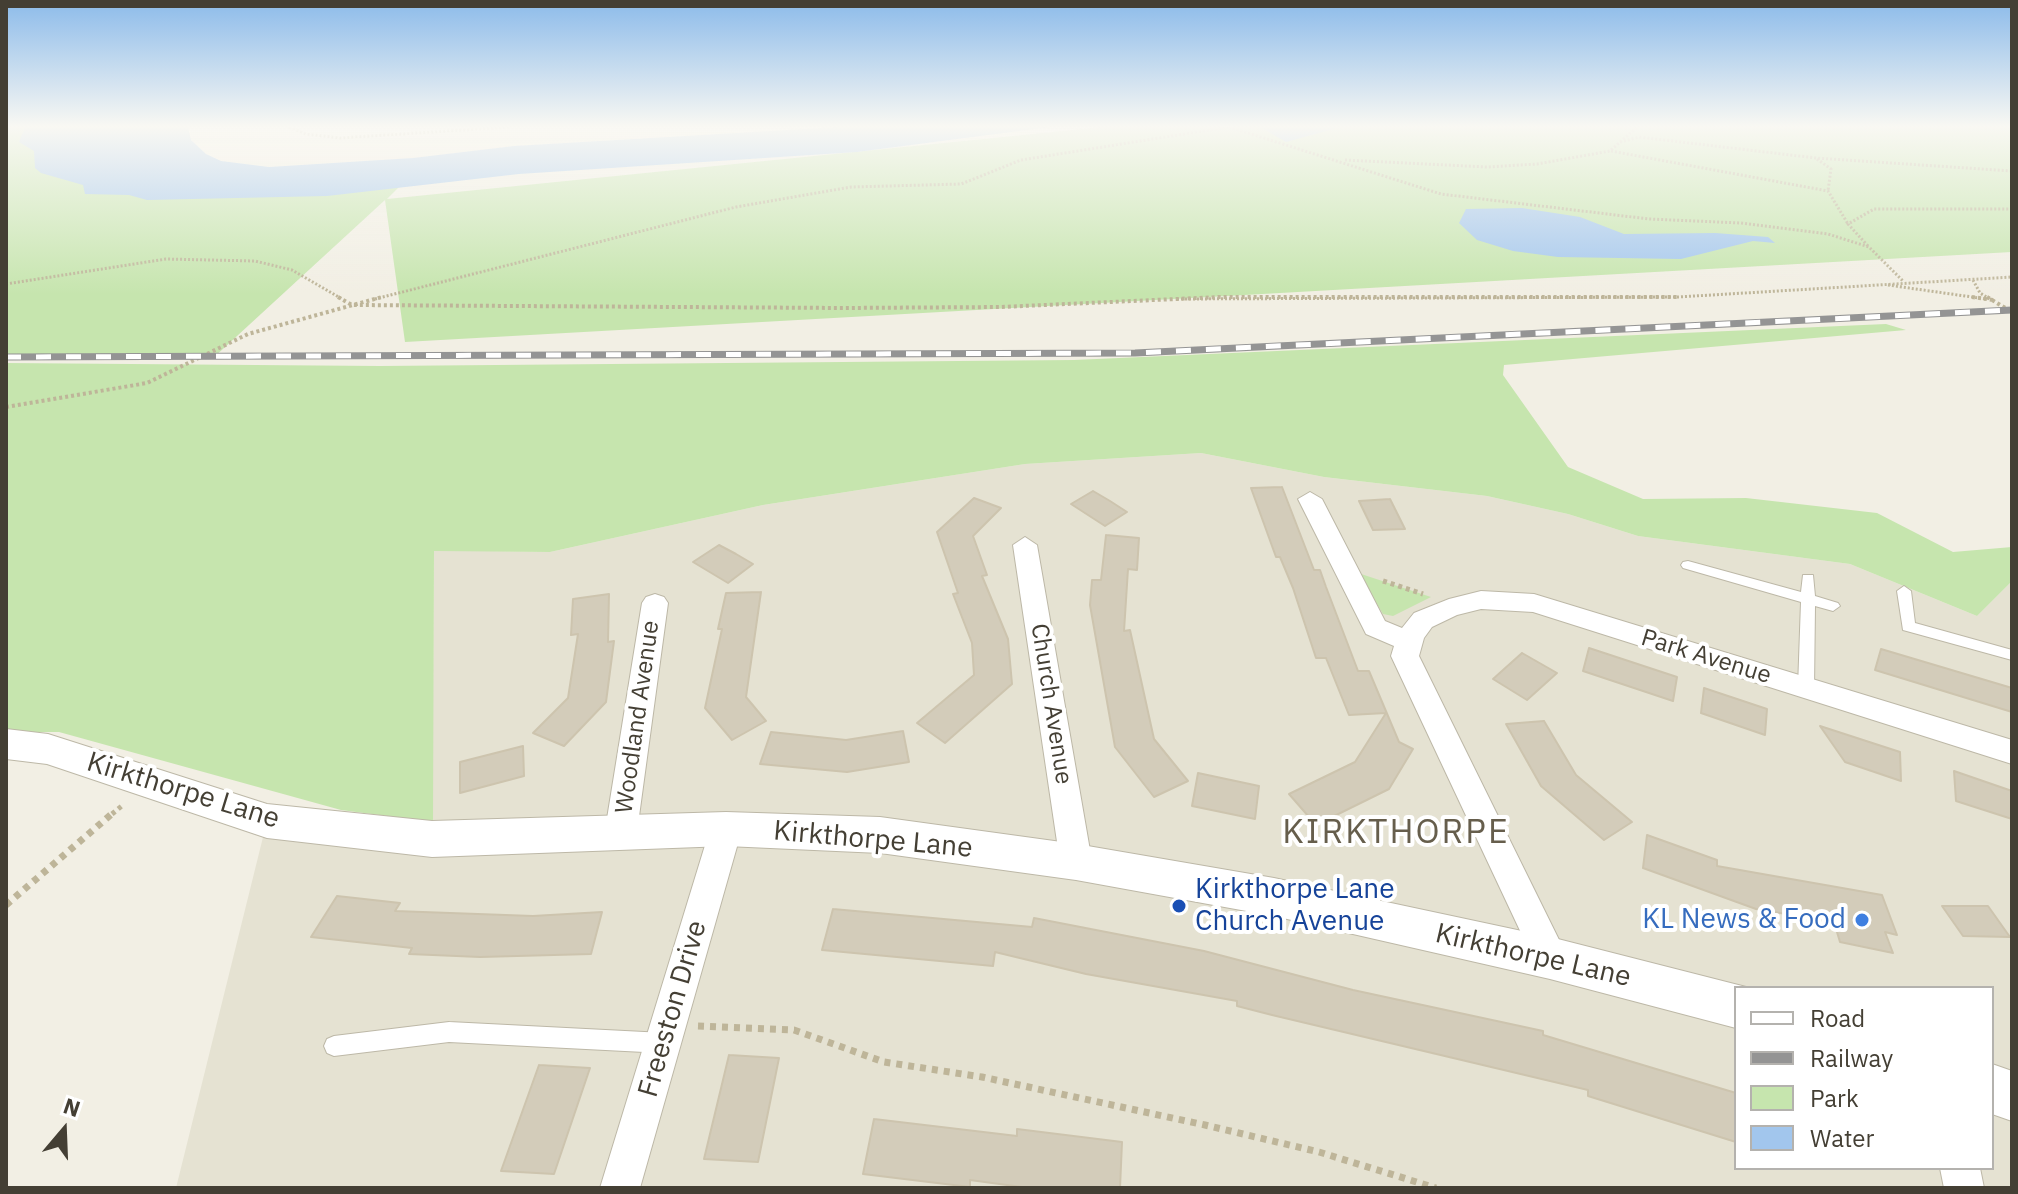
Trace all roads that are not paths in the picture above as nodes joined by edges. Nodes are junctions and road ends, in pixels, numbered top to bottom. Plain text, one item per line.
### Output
1 (1310, 499) dead end
2 (1025, 545) dead end
3 (1688, 565) dead end
4 (1808, 578) dead end
5 (1904, 591) dead end
6 (1808, 599) junction
7 (655, 603) dead end
8 (1833, 606) dead end
9 (1409, 641) junction
10 (2012, 655) edge
11 (1806, 688) junction
12 (6, 744) edge
13 (2012, 752) edge
14 (726, 829) junction
15 (621, 831) junction
16 (1076, 862) junction
17 (1550, 958) junction
18 (1734, 1004) edge
19 (666, 1034) junction
20 (334, 1046) dead end
21 (620, 1188) edge

1 - 9 street
2 - 16 street, Church Avenue
3 - 6 lane
4 - 6 lane
5 - 10 lane
6 - 8 lane
6 - 11 lane
7 - 15 street, Woodland Avenue
9 - 11 street, Park Avenue
9 - 17 street
11 - 13 street, Park Avenue
12 - 15 street, Kirkthorpe Lane
14 - 15 street, Kirkthorpe Lane
14 - 16 street, Kirkthorpe Lane
14 - 19 street, Freeston Drive
16 - 17 street, Kirkthorpe Lane
17 - 18 street, Kirkthorpe Lane
19 - 20 lane
19 - 21 street, Freeston Drive

